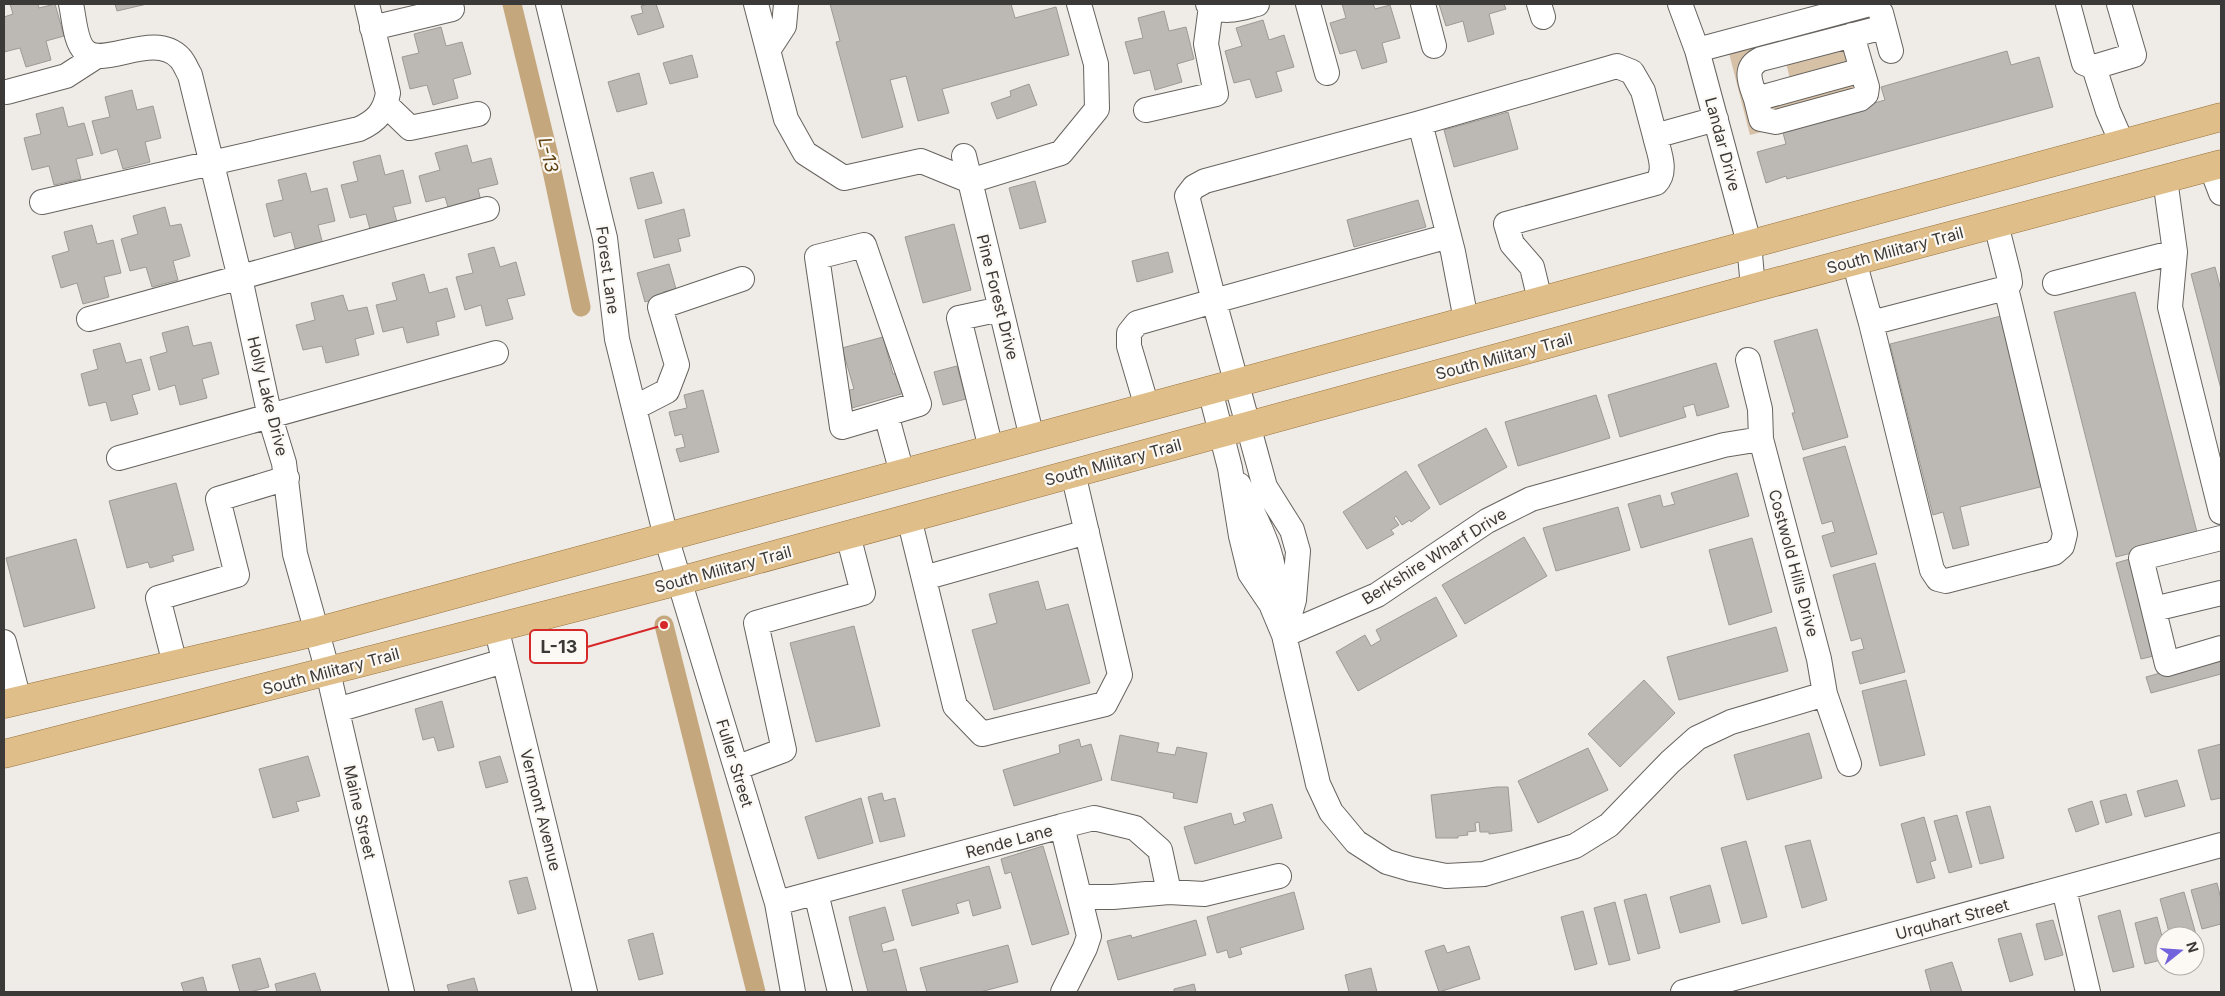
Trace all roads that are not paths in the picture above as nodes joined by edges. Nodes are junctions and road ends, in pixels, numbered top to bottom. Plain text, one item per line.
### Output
1 (71, 4) edge
2 (366, 4) edge
3 (548, 4) edge
4 (756, 4) edge
5 (786, 4) edge
6 (1079, 4) edge
7 (1252, 4) edge
8 (1308, 4) edge
9 (1423, 4) edge
10 (1680, 4) edge
11 (1870, 4) edge
12 (1878, 4) edge
13 (2068, 4) edge
14 (2119, 4) edge
15 (1210, 5) edge
16 (452, 9) dead end
17 (1884, 26) junction
18 (372, 28) junction
19 (1852, 35) junction
20 (1434, 46) dead end
21 (768, 49) junction
22 (1697, 50) junction
23 (1891, 51) dead end
24 (97, 56) junction
25 (2094, 66) junction
26 (1327, 73) dead end
27 (6, 92) dead end
28 (386, 105) junction
29 (1146, 110) dead end
30 (478, 114) dead end
31 (2221, 117) edge
32 (1716, 119) junction
33 (1420, 123) junction
34 (1655, 136) junction
35 (2122, 143) junction
36 (964, 156) dead end
37 (211, 162) junction
38 (2216, 166) edge
39 (2165, 179) junction
40 (970, 182) junction
41 (2221, 193) edge
42 (42, 202) dead end
43 (487, 210) dead end
44 (1996, 224) junction
45 (1449, 236) junction
46 (1749, 243) junction
47 (2175, 252) junction
48 (1854, 261) junction
49 (240, 278) junction
50 (742, 279) dead end
51 (2055, 283) dead end
52 (1754, 288) junction
53 (2006, 288) junction
54 (1214, 300) junction
55 (1540, 300) junction
56 (1001, 309) junction
57 (89, 319) dead end
58 (1466, 320) junction
59 (1871, 323) junction
60 (496, 353) dead end
61 (1748, 360) dead end
62 (1237, 382) junction
63 (1210, 390) junction
64 (1147, 407) junction
65 (634, 408) junction
66 (886, 414) junction
67 (270, 417) junction
68 (1248, 426) junction
69 (1220, 433) junction
70 (1032, 438) junction
71 (1761, 439) junction
72 (991, 449) junction
73 (119, 458) dead end
74 (1230, 468) junction
75 (902, 473) junction
76 (1073, 473) junction
77 (287, 478) junction
78 (2221, 512) edge
79 (909, 518) junction
80 (1086, 532) junction
81 (848, 535) junction
82 (666, 537) junction
83 (2221, 538) edge
84 (1284, 576) junction
85 (924, 578) junction
86 (679, 581) junction
87 (2221, 592) edge
88 (1271, 604) junction
89 (2154, 609) junction
90 (496, 627) junction
91 (315, 632) junction
92 (1284, 635) junction
93 (4, 642) edge
94 (2221, 648) edge
95 (504, 661) junction
96 (175, 664) junction
97 (328, 672) junction
98 (1825, 694) junction
99 (11, 702) edge
100 (336, 710) junction
101 (4, 754) edge
102 (1849, 764) dead end
103 (736, 768) junction
104 (1062, 826) junction
105 (2221, 845) edge
106 (1280, 876) dead end
107 (2064, 889) junction
108 (816, 892) junction
109 (1169, 892) junction
110 (1080, 897) junction
111 (777, 903) junction
112 (402, 992) edge
113 (585, 992) edge
114 (793, 992) edge
115 (840, 992) edge
116 (1063, 992) edge
117 (1683, 992) edge
118 (2088, 992) edge

1 - 24 street
2 - 18 street
3 - 65 street, Forest Lane
4 - 21 street
5 - 21 street
6 - 40 street
7 - 15 street
8 - 26 street
9 - 20 street
10 - 22 street, Landar Drive
11 - 22 street
12 - 17 street
13 - 25 street
14 - 25 street
15 - 29 street
16 - 18 street
17 - 19 street
17 - 23 street
18 - 28 street
19 - 19 street
21 - 40 street
22 - 32 street, Landar Drive
24 - 27 street
24 - 37 street, Holly Lake Drive
25 - 35 street
28 - 30 street
28 - 37 street
31 - 35 main road
32 - 34 street
32 - 46 street, Landar Drive
33 - 34 street
33 - 45 street
33 - 54 street
34 - 55 street
35 - 46 main road
36 - 40 street, Pine Forest Drive
37 - 42 street
37 - 49 street, Holly Lake Drive
38 - 39 main road, South Military Trail
38 - 41 street
39 - 44 main road, South Military Trail
39 - 47 street
40 - 56 street, Pine Forest Drive
43 - 49 street
44 - 48 main road, South Military Trail
44 - 53 street
45 - 54 street
45 - 58 street
46 - 52 street, Landar Drive
46 - 55 main road
47 - 51 street
47 - 78 street
48 - 52 main road, South Military Trail
48 - 59 street
49 - 57 street
49 - 67 street, Holly Lake Drive
50 - 65 street
52 - 68 main road, South Military Trail
53 - 59 street
53 - 59 street
54 - 62 street
54 - 64 street
55 - 58 main road
56 - 70 street, Pine Forest Drive
56 - 72 street
58 - 62 main road
60 - 67 street
61 - 71 street, Costwold Hills Drive
62 - 63 main road
62 - 68 street
63 - 64 main road
63 - 69 street
64 - 70 main road
65 - 82 street, Forest Lane
66 - 66 street
66 - 75 street
67 - 73 street
67 - 77 street, Holly Lake Drive
68 - 69 main road, South Military Trail
68 - 84 street
69 - 74 street
69 - 76 main road, South Military Trail
70 - 72 main road
71 - 92 street, Berkshire Wharf Drive
71 - 98 street, Costwold Hills Drive
72 - 75 main road
74 - 84 street
74 - 88 street
75 - 82 main road
76 - 79 main road, South Military Trail
76 - 80 street
77 - 91 street, Holly Lake Drive
77 - 96 street
79 - 81 main road, South Military Trail
79 - 85 street
80 - 85 street
80 - 85 street
81 - 86 main road, South Military Trail
81 - 103 street
82 - 86 street, Fuller Street
82 - 91 main road
83 - 89 street
84 - 88 street
84 - 92 street
86 - 90 main road, South Military Trail
86 - 103 street, Fuller Street
87 - 89 street
88 - 92 street
89 - 94 street
90 - 95 street, Vermont Avenue
90 - 97 main road, South Military Trail
91 - 96 main road
91 - 97 street, Maine Street
92 - 98 street
93 - 99 street
95 - 100 street
95 - 113 street, Vermont Avenue
96 - 99 main road
97 - 100 street, Maine Street
97 - 101 main road, South Military Trail
98 - 102 street, Costwold Hills Drive
100 - 112 street, Maine Street
103 - 111 street, Fuller Street
104 - 108 street, Rende Lane
104 - 109 street
104 - 110 street, Rende Lane
105 - 107 street, Urquhart Street
106 - 109 street
107 - 117 street, Urquhart Street
107 - 118 street
108 - 111 street, Rende Lane
108 - 115 street
109 - 110 street
110 - 116 street, Rende Lane
111 - 114 street, Fuller Street

